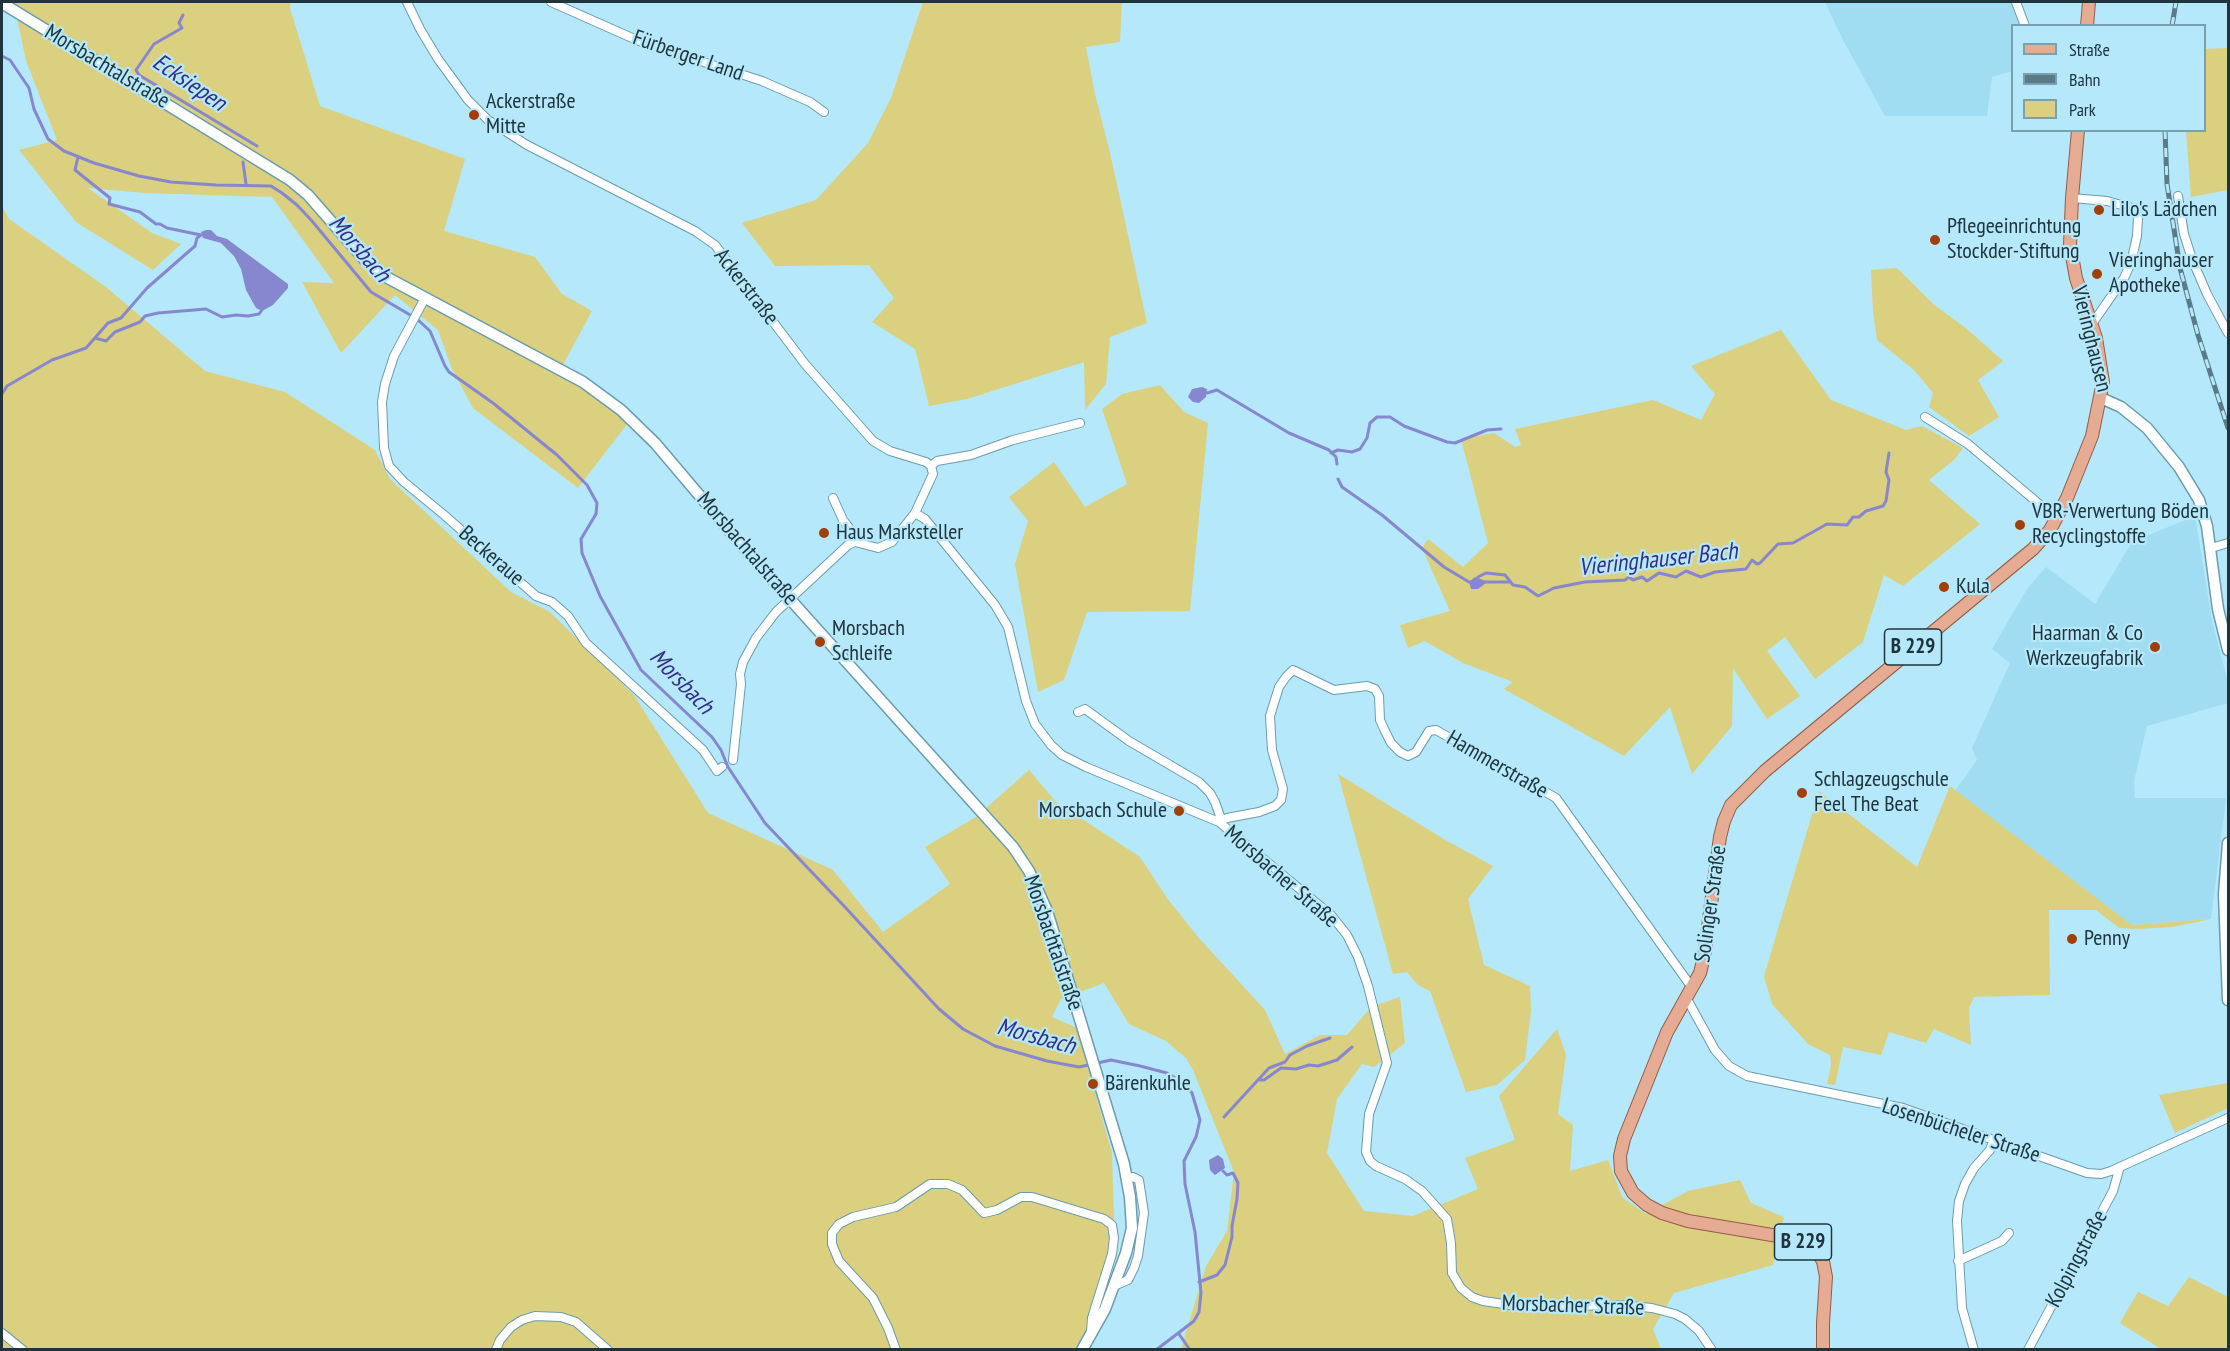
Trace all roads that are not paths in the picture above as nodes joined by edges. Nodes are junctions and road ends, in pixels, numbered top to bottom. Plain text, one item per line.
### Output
1 (407, 2) edge
2 (551, 2) edge
3 (2016, 2) edge
4 (2089, 2) edge
5 (2, 3) edge
6 (2024, 24) edge
7 (2087, 24) edge
8 (824, 112) dead end
9 (2078, 132) edge
10 (2178, 196) dead end
11 (2072, 198) junction
12 (425, 298) junction
13 (2091, 324) junction
14 (2229, 333) edge
15 (2101, 398) junction
16 (1924, 417) dead end
17 (1080, 423) dead end
18 (931, 466) junction
19 (833, 498) dead end
20 (915, 513) junction
21 (2057, 519) junction
22 (861, 543) junction
23 (2229, 543) edge
24 (2211, 548) junction
25 (791, 599) junction
26 (2229, 650) edge
27 (1078, 712) dead end
28 (733, 760) dead end
29 (720, 769) dead end
30 (1219, 822) junction
31 (2229, 843) edge
32 (1690, 994) junction
33 (2229, 1000) edge
34 (2229, 1118) edge
35 (1993, 1141) junction
36 (2118, 1168) junction
37 (2009, 1233) dead end
38 (1958, 1261) junction
39 (2, 1333) edge
40 (1091, 1333) junction
41 (23, 1350) edge
42 (496, 1350) edge
43 (608, 1350) edge
44 (896, 1350) edge
45 (1082, 1350) edge
46 (1712, 1350) edge
47 (1824, 1350) edge
48 (1974, 1350) edge
49 (2028, 1350) edge

1 - 18 street, Ackerstraße
2 - 8 street, Fürberger Land
3 - 6 street
4 - 7 main road
5 - 12 main road, Morsbachtalstraße
9 - 11 main road, Vieringhausen / B 229
10 - 14 street
11 - 13 main road, Vieringhausen / B 229
11 - 13 street
12 - 25 main road, Morsbachtalstraße
12 - 29 street, Beckeraue
13 - 15 main road, Vieringhausen / B 229
15 - 21 main road, Solinger Straße / B 229
15 - 24 main road, Vieringhausen
16 - 21 street
17 - 18 street
18 - 20 street
19 - 22 street
20 - 22 street
20 - 30 street, Morsbacher Straße
21 - 32 main road, Solinger Straße / B 229
22 - 25 street
23 - 24 street
24 - 26 main road, Vieringhausen
25 - 28 street
25 - 40 main road, Morsbachtalstraße
27 - 30 street, Morsbacher Straße
30 - 32 street, Hammerstraße
30 - 46 street, Morsbacher Straße
31 - 33 main road
32 - 35 street, Losenbücheler Straße
32 - 47 main road, Solinger Straße / B 229
34 - 36 street, Losenbücheler Straße
35 - 36 street, Losenbücheler Straße
35 - 38 street
36 - 49 street, Kolpingstraße
37 - 38 street
38 - 48 street
39 - 41 street
40 - 44 street
40 - 45 main road, Morsbachtalstraße
42 - 43 street

